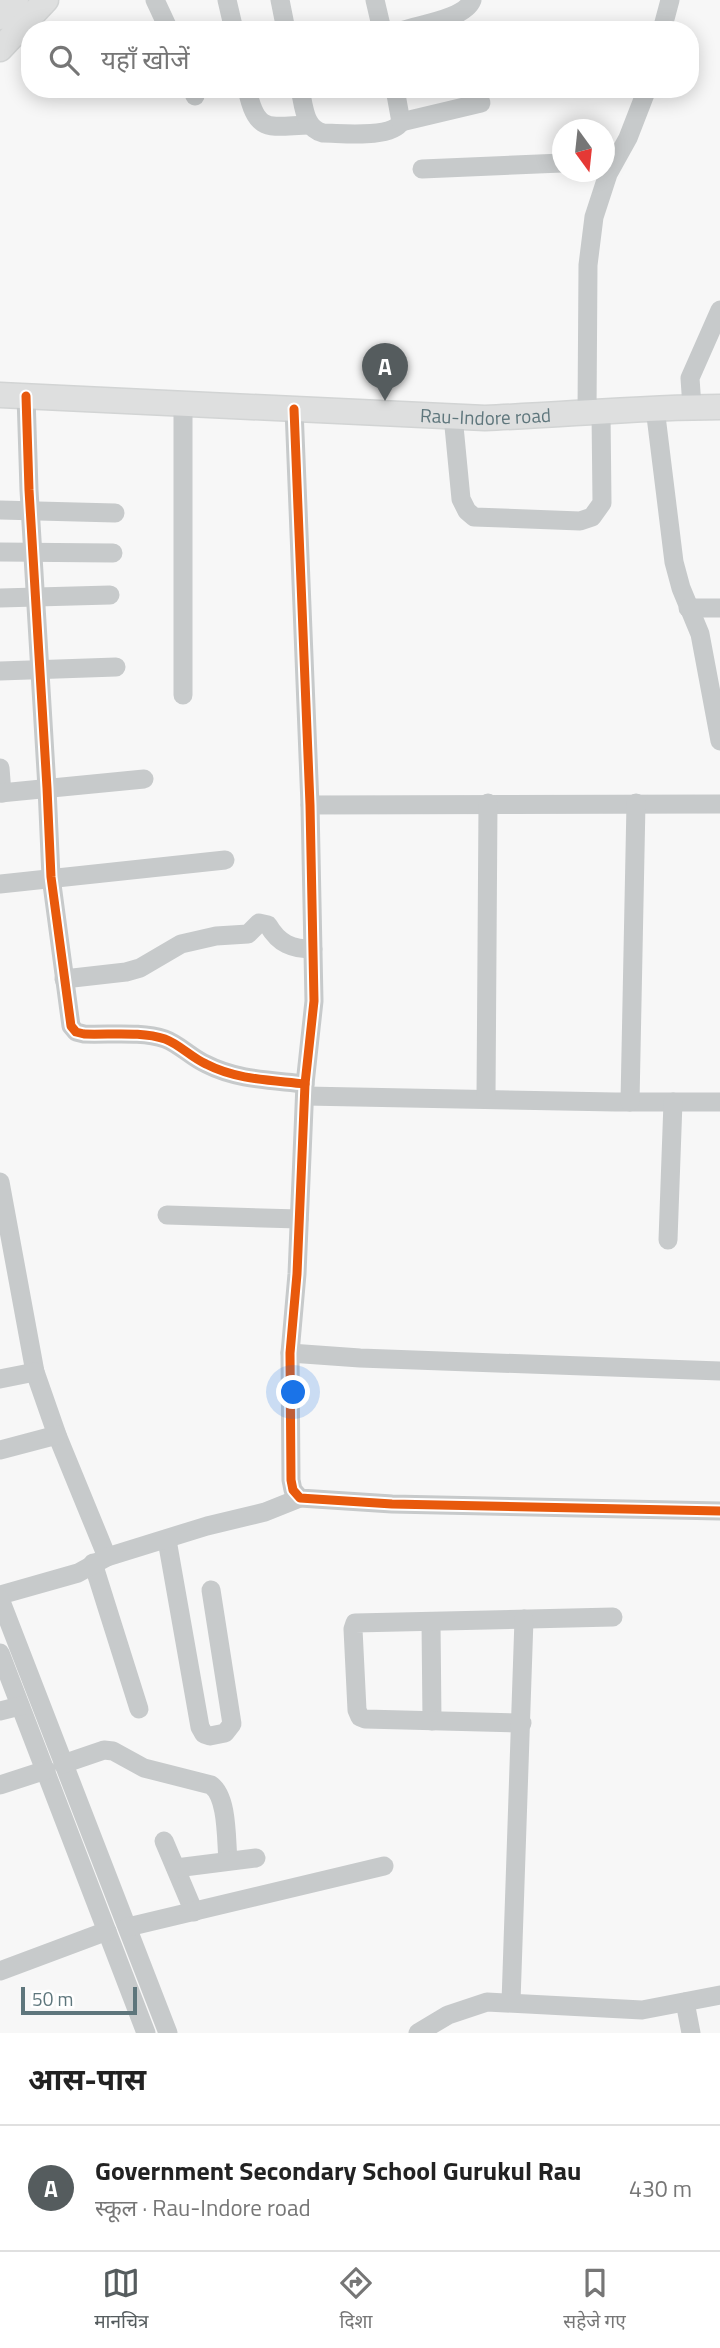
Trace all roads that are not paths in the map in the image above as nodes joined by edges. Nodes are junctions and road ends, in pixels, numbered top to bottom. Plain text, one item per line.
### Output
1 (16, 0) edge
2 (46, 0) edge
3 (155, 0) edge
4 (227, 0) edge
5 (280, 0) edge
6 (375, 0) edge
7 (472, 0) edge
8 (658, 0) edge
9 (670, 0) edge
10 (0, 17) edge
11 (26, 21) edge
12 (165, 21) edge
13 (232, 21) edge
14 (284, 21) edge
15 (380, 21) edge
16 (436, 21) edge
17 (662, 21) edge
18 (664, 21) edge
19 (21, 26) edge
20 (0, 48) edge
21 (249, 98) edge
22 (302, 98) edge
23 (397, 98) edge
24 (644, 98) edge
25 (481, 103) dead end
26 (401, 122) junction
27 (310, 125) junction
28 (615, 155) edge
29 (552, 163) edge
30 (422, 169) dead end
31 (604, 182) edge
32 (720, 310) edge
33 (0, 395) edge
34 (26, 396) junction
35 (183, 403) junction
36 (692, 407) junction
37 (720, 407) edge
38 (655, 408) junction
39 (294, 410) junction
40 (594, 413) junction
41 (453, 415) junction
42 (0, 510) edge
43 (30, 511) junction
44 (115, 513) dead end
45 (0, 552) edge
46 (33, 552) junction
47 (113, 554) dead end
48 (110, 595) dead end
49 (35, 597) junction
50 (0, 598) edge
51 (688, 608) junction
52 (720, 608) edge
53 (116, 667) dead end
54 (39, 669) junction
55 (0, 671) edge
56 (183, 695) dead end
57 (720, 741) edge
58 (0, 768) edge
59 (144, 779) dead end
60 (47, 788) junction
61 (1, 793) edge
62 (488, 803) junction
63 (636, 803) junction
64 (720, 804) edge
65 (310, 805) junction
66 (225, 860) dead end
67 (51, 877) junction
68 (0, 884) edge
69 (313, 949) junction
70 (64, 979) junction
71 (305, 1090) junction
72 (486, 1098) junction
73 (630, 1102) junction
74 (673, 1102) junction
75 (720, 1102) edge
76 (0, 1182) edge
77 (167, 1215) dead end
78 (299, 1219) junction
79 (5, 1234) edge
80 (668, 1240) dead end
81 (290, 1353) junction
82 (720, 1371) edge
83 (35, 1372) junction
84 (0, 1379) edge
85 (57, 1435) junction
86 (0, 1451) edge
87 (300, 1498) junction
88 (720, 1511) edge
89 (167, 1539) junction
90 (100, 1560) junction
91 (211, 1590) dead end
92 (0, 1597) edge
93 (613, 1617) dead end
94 (524, 1619) junction
95 (431, 1622) junction
96 (0, 1653) edge
97 (20, 1706) junction
98 (139, 1709) dead end
99 (0, 1712) edge
100 (432, 1721) junction
101 (522, 1723) junction
102 (54, 1767) junction
103 (0, 1785) edge
104 (164, 1841) dead end
105 (256, 1858) dead end
106 (228, 1860) junction
107 (384, 1866) dead end
108 (176, 1868) junction
109 (194, 1912) junction
110 (128, 1927) junction
111 (107, 1931) junction
112 (0, 1971) edge
113 (720, 1995) edge
114 (511, 2002) junction
115 (685, 2002) junction
116 (426, 2031) edge
117 (146, 2033) edge
118 (168, 2033) edge
119 (691, 2033) edge

1 - 10 main road
2 - 11 main road
3 - 12 street
4 - 13 street
5 - 14 street
6 - 15 street
7 - 16 street
8 - 17 street
9 - 18 street
19 - 20 main road
21 - 27 street
22 - 27 street
23 - 26 street
24 - 28 street
25 - 26 street
26 - 27 street
29 - 30 street
31 - 40 street
32 - 36 street
33 - 34 main road, Rau-Indore road
34 - 35 main road, Rau-Indore road
34 - 43 street
35 - 39 main road, Rau-Indore road
35 - 56 street
36 - 37 main road, Rau-Indore road
36 - 38 main road, Rau-Indore road
38 - 40 main road, Rau-Indore road
38 - 51 street
39 - 41 main road, Rau-Indore road
39 - 65 street
40 - 41 main road, Rau-Indore road
40 - 41 street
42 - 43 street
43 - 44 street
43 - 46 street
45 - 46 street
46 - 47 street
46 - 49 street
48 - 49 street
49 - 50 street
49 - 54 street
51 - 52 street
51 - 57 street
53 - 54 street
54 - 55 street
54 - 60 street
58 - 61 street
59 - 60 street
60 - 61 street
60 - 67 street
62 - 63 street
62 - 65 street
62 - 72 street
63 - 64 street
63 - 73 street
65 - 69 street
66 - 67 street
67 - 68 street
67 - 70 street
69 - 70 street
69 - 71 street
70 - 71 street
71 - 72 street
71 - 78 street
72 - 73 street
73 - 74 street
74 - 75 street
74 - 80 street
76 - 79 street
77 - 78 street
78 - 81 street
79 - 83 street
81 - 82 street
81 - 87 street
83 - 84 street
83 - 85 street
85 - 86 street
85 - 90 street
87 - 88 street
87 - 89 street
89 - 90 street
89 - 91 street
90 - 92 street
90 - 98 street
92 - 102 street
93 - 94 street
94 - 95 street
94 - 101 street
95 - 100 street
95 - 100 street
96 - 97 street
97 - 99 street
97 - 102 street
100 - 101 street
101 - 114 street
102 - 103 street
102 - 106 street
102 - 110 street
102 - 111 street
104 - 108 street
105 - 106 street
106 - 108 street
107 - 109 street
108 - 109 street
109 - 110 street
110 - 118 street
111 - 112 street
111 - 117 street
113 - 115 street
114 - 115 street
114 - 116 street
115 - 119 street

